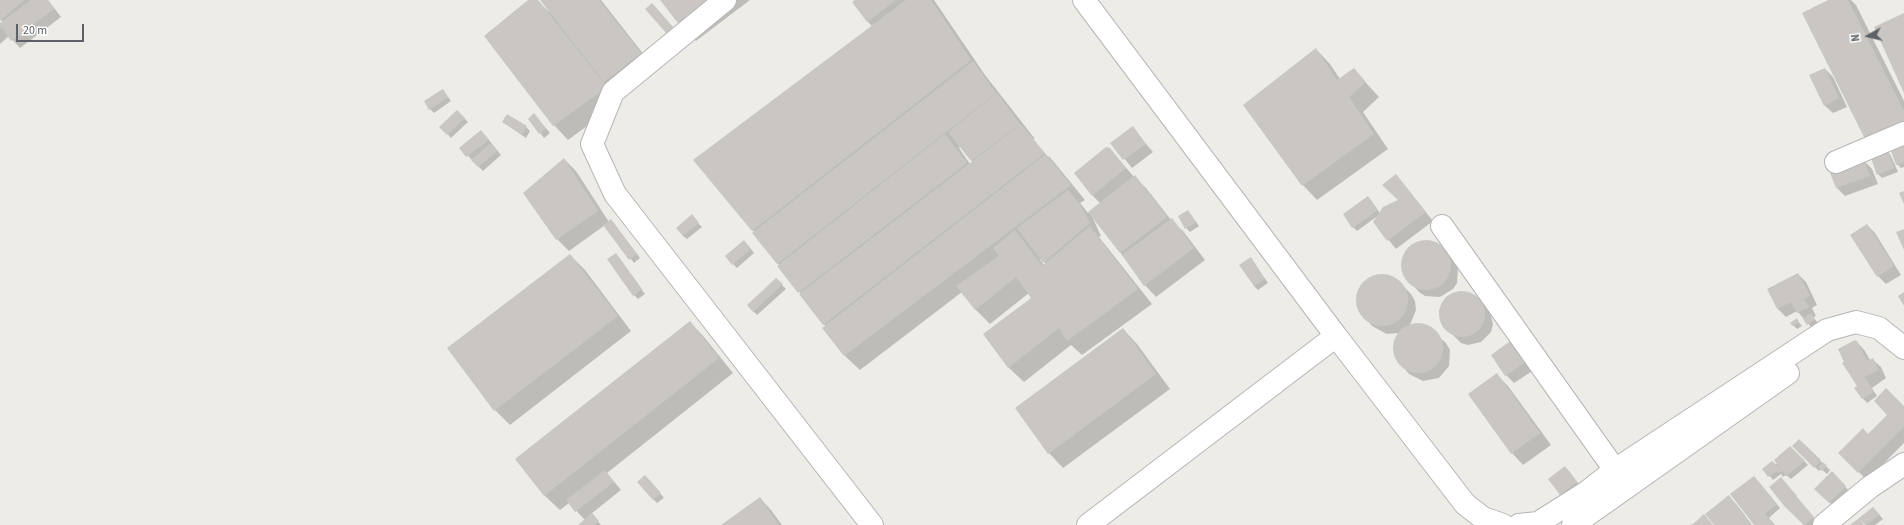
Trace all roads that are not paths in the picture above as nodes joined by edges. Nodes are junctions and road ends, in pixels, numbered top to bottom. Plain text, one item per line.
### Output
1 (725, 0) edge
2 (1084, 0) edge
3 (1904, 133) edge
4 (1836, 162) dead end
5 (1442, 226) dead end
6 (1845, 325) junction
7 (1336, 336) junction
8 (1904, 348) edge
9 (1904, 464) edge
10 (1615, 470) junction
11 (872, 525) edge
12 (1088, 525) edge
13 (1503, 525) edge
14 (1519, 525) edge
15 (1573, 525) edge
16 (1824, 525) edge

1 - 11 street
2 - 7 street
3 - 4 street
5 - 10 street
6 - 8 street
6 - 10 street
6 - 15 street
7 - 12 street
7 - 13 street
9 - 16 street
10 - 14 street

